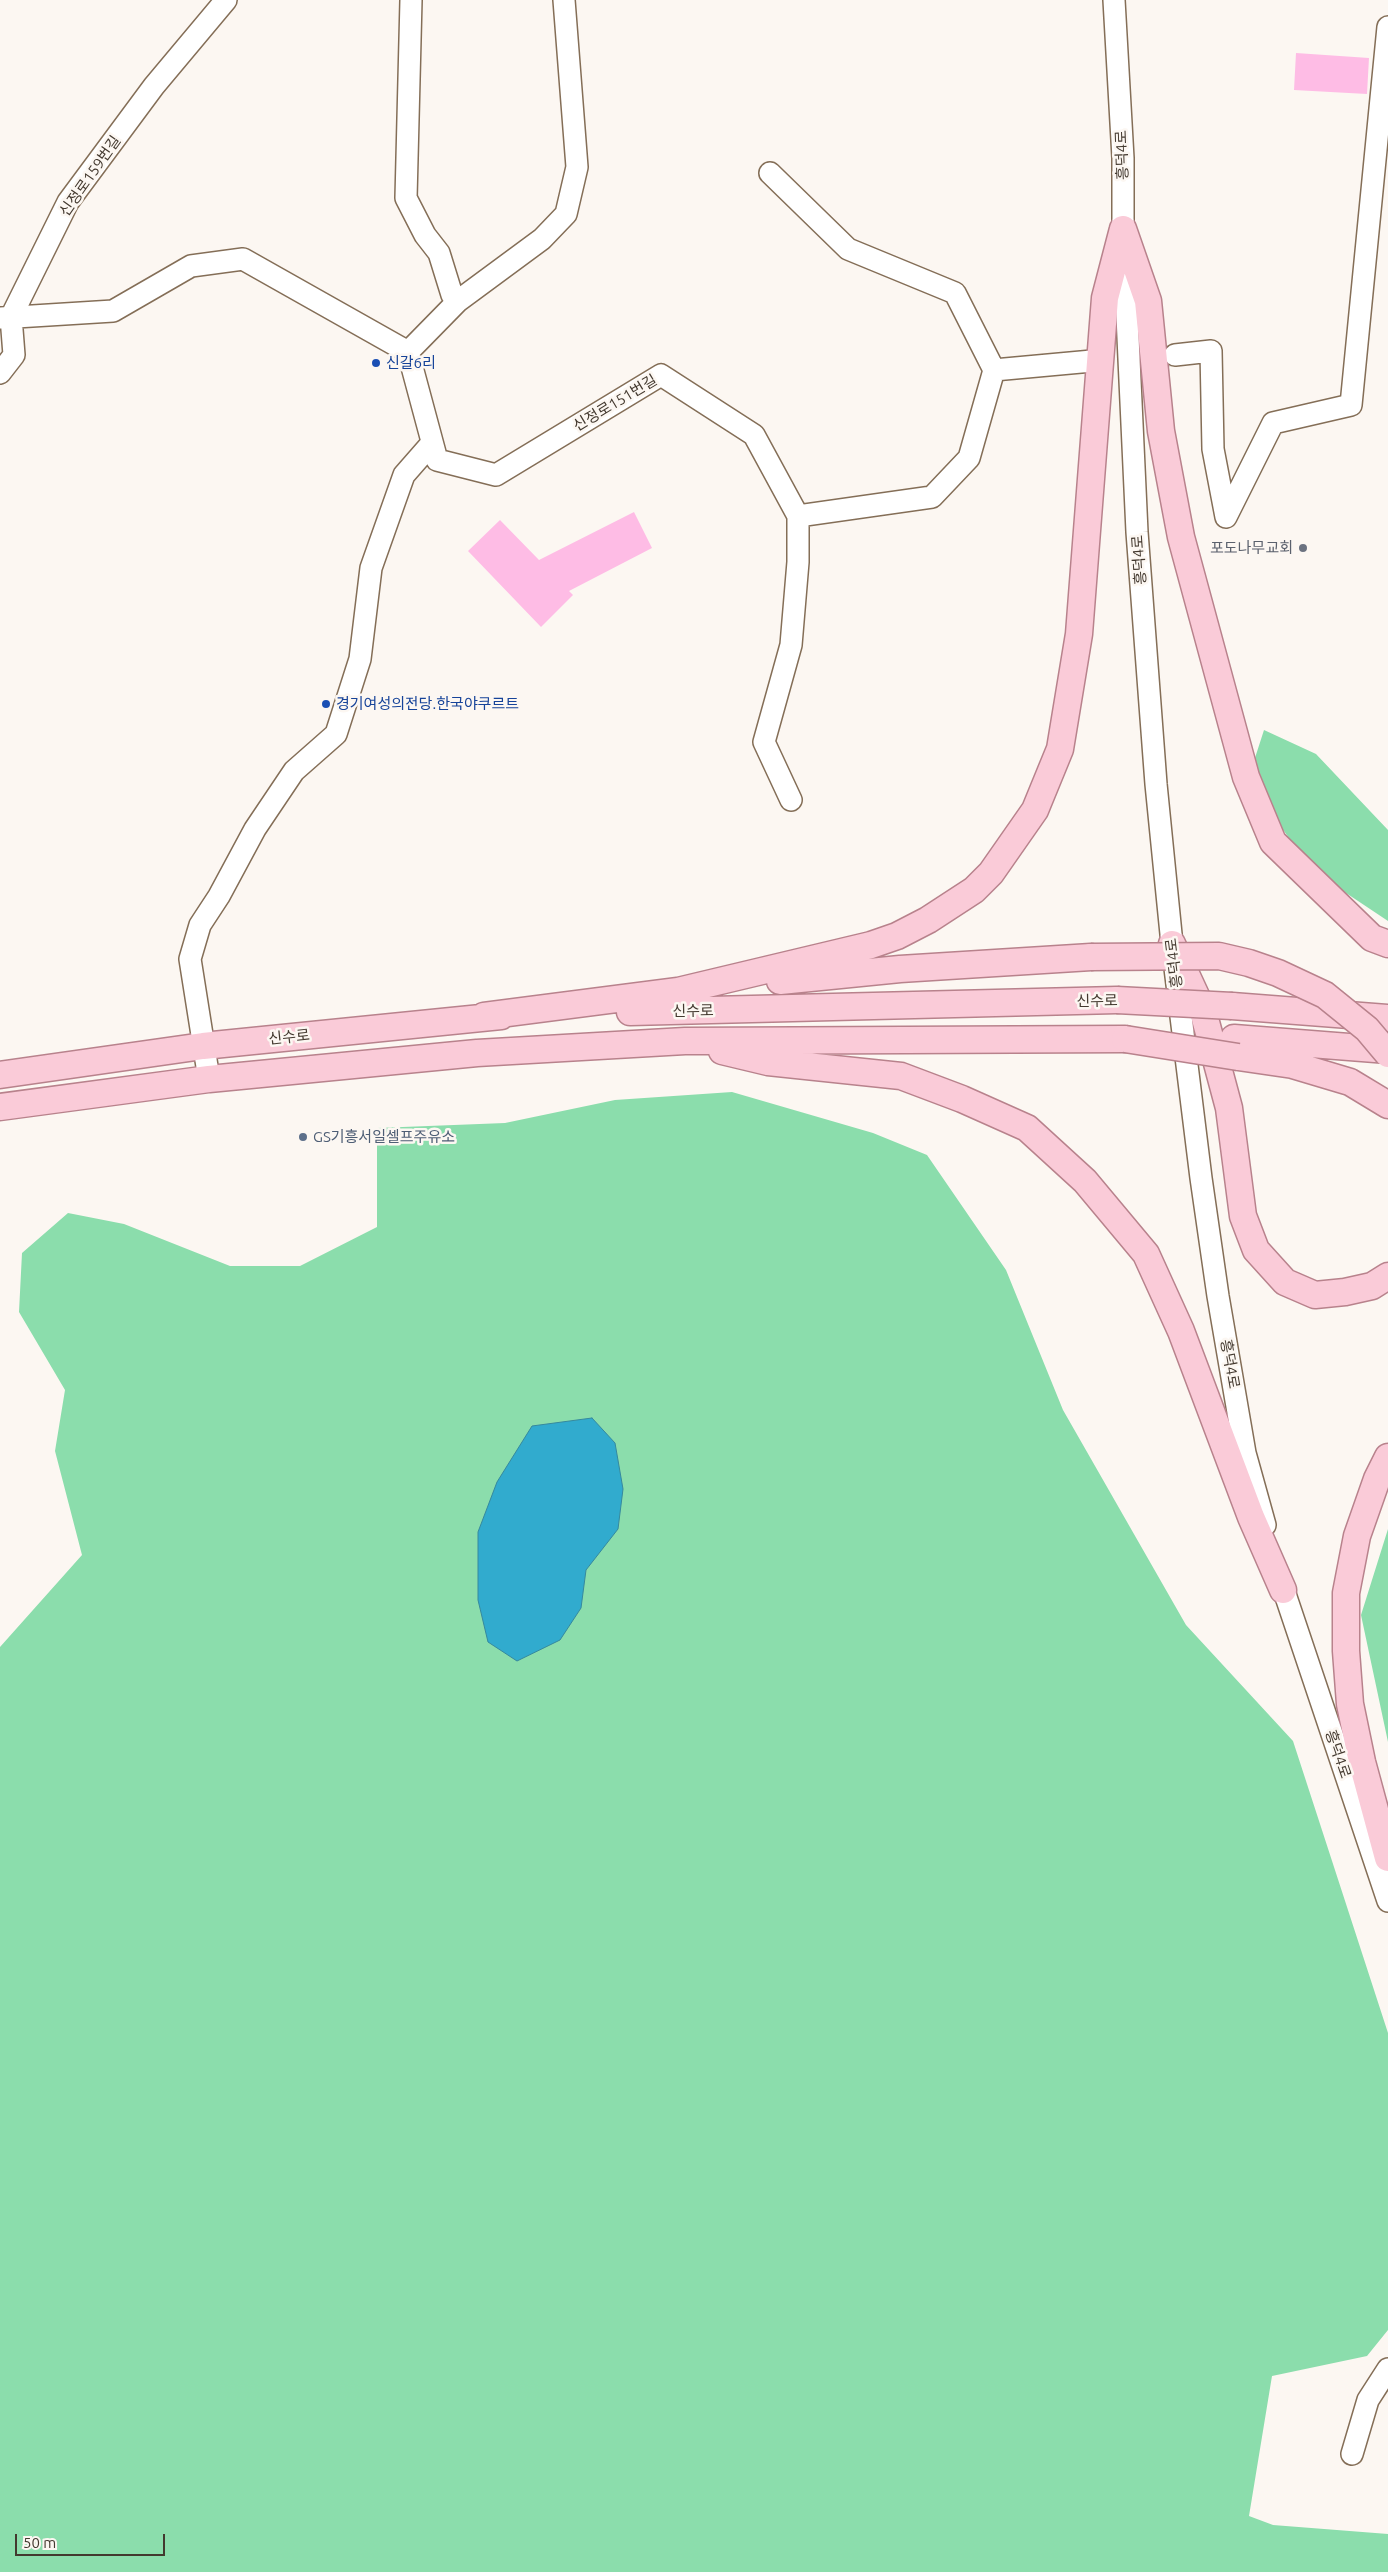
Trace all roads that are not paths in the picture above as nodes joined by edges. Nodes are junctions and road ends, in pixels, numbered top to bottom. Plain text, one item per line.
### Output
1 (226, 0) edge
2 (411, 0) edge
3 (564, 0) edge
4 (1114, 0) edge
5 (1388, 27) edge
6 (770, 173) dead end
7 (1123, 229) junction
8 (458, 301) junction
9 (5, 317) edge
10 (408, 352) junction
11 (1175, 355) tunnel mouth
12 (1092, 361) tunnel mouth
13 (994, 370) junction
14 (0, 373) edge
15 (432, 443) junction
16 (798, 516) junction
17 (791, 800) dead end
18 (1172, 944) junction
19 (1388, 944) edge
20 (678, 992) junction
21 (484, 1016) junction
22 (1388, 1018) edge
23 (685, 1041) junction
24 (204, 1046) junction
25 (1236, 1048) junction
26 (1388, 1052) edge
27 (0, 1076) edge
28 (209, 1079) junction
29 (1388, 1105) edge
30 (0, 1107) edge
31 (1388, 1276) edge
32 (1388, 1457) edge
33 (1283, 1590) junction
34 (1388, 1858) edge
35 (1388, 1901) edge
36 (1388, 2369) edge
37 (1352, 2454) dead end

1 - 9 street, 신정로159번길
2 - 8 street
3 - 8 street
4 - 7 street, 흥덕4로
5 - 11 street
6 - 13 street
7 - 18 street, 흥덕4로
7 - 19 main road
7 - 20 main road
8 - 10 street
9 - 10 street
9 - 14 street
10 - 15 street, 신정로151번길
12 - 13 street
13 - 16 street
15 - 16 street, 신정로151번길
15 - 24 street
16 - 17 street, 신정로151번길
18 - 31 main road
18 - 33 street, 흥덕4로
20 - 21 main road
20 - 26 main road, bridge
21 - 22 main road, 신수로, bridge
21 - 24 main road, 신수로
23 - 25 main road, 신수로, bridge
23 - 28 main road, 신수로
23 - 33 main road
24 - 27 main road, 신수로
24 - 28 street
25 - 26 main road
25 - 29 main road
28 - 30 main road, 신수로
32 - 34 main road
33 - 35 street, 흥덕4로
36 - 37 street

